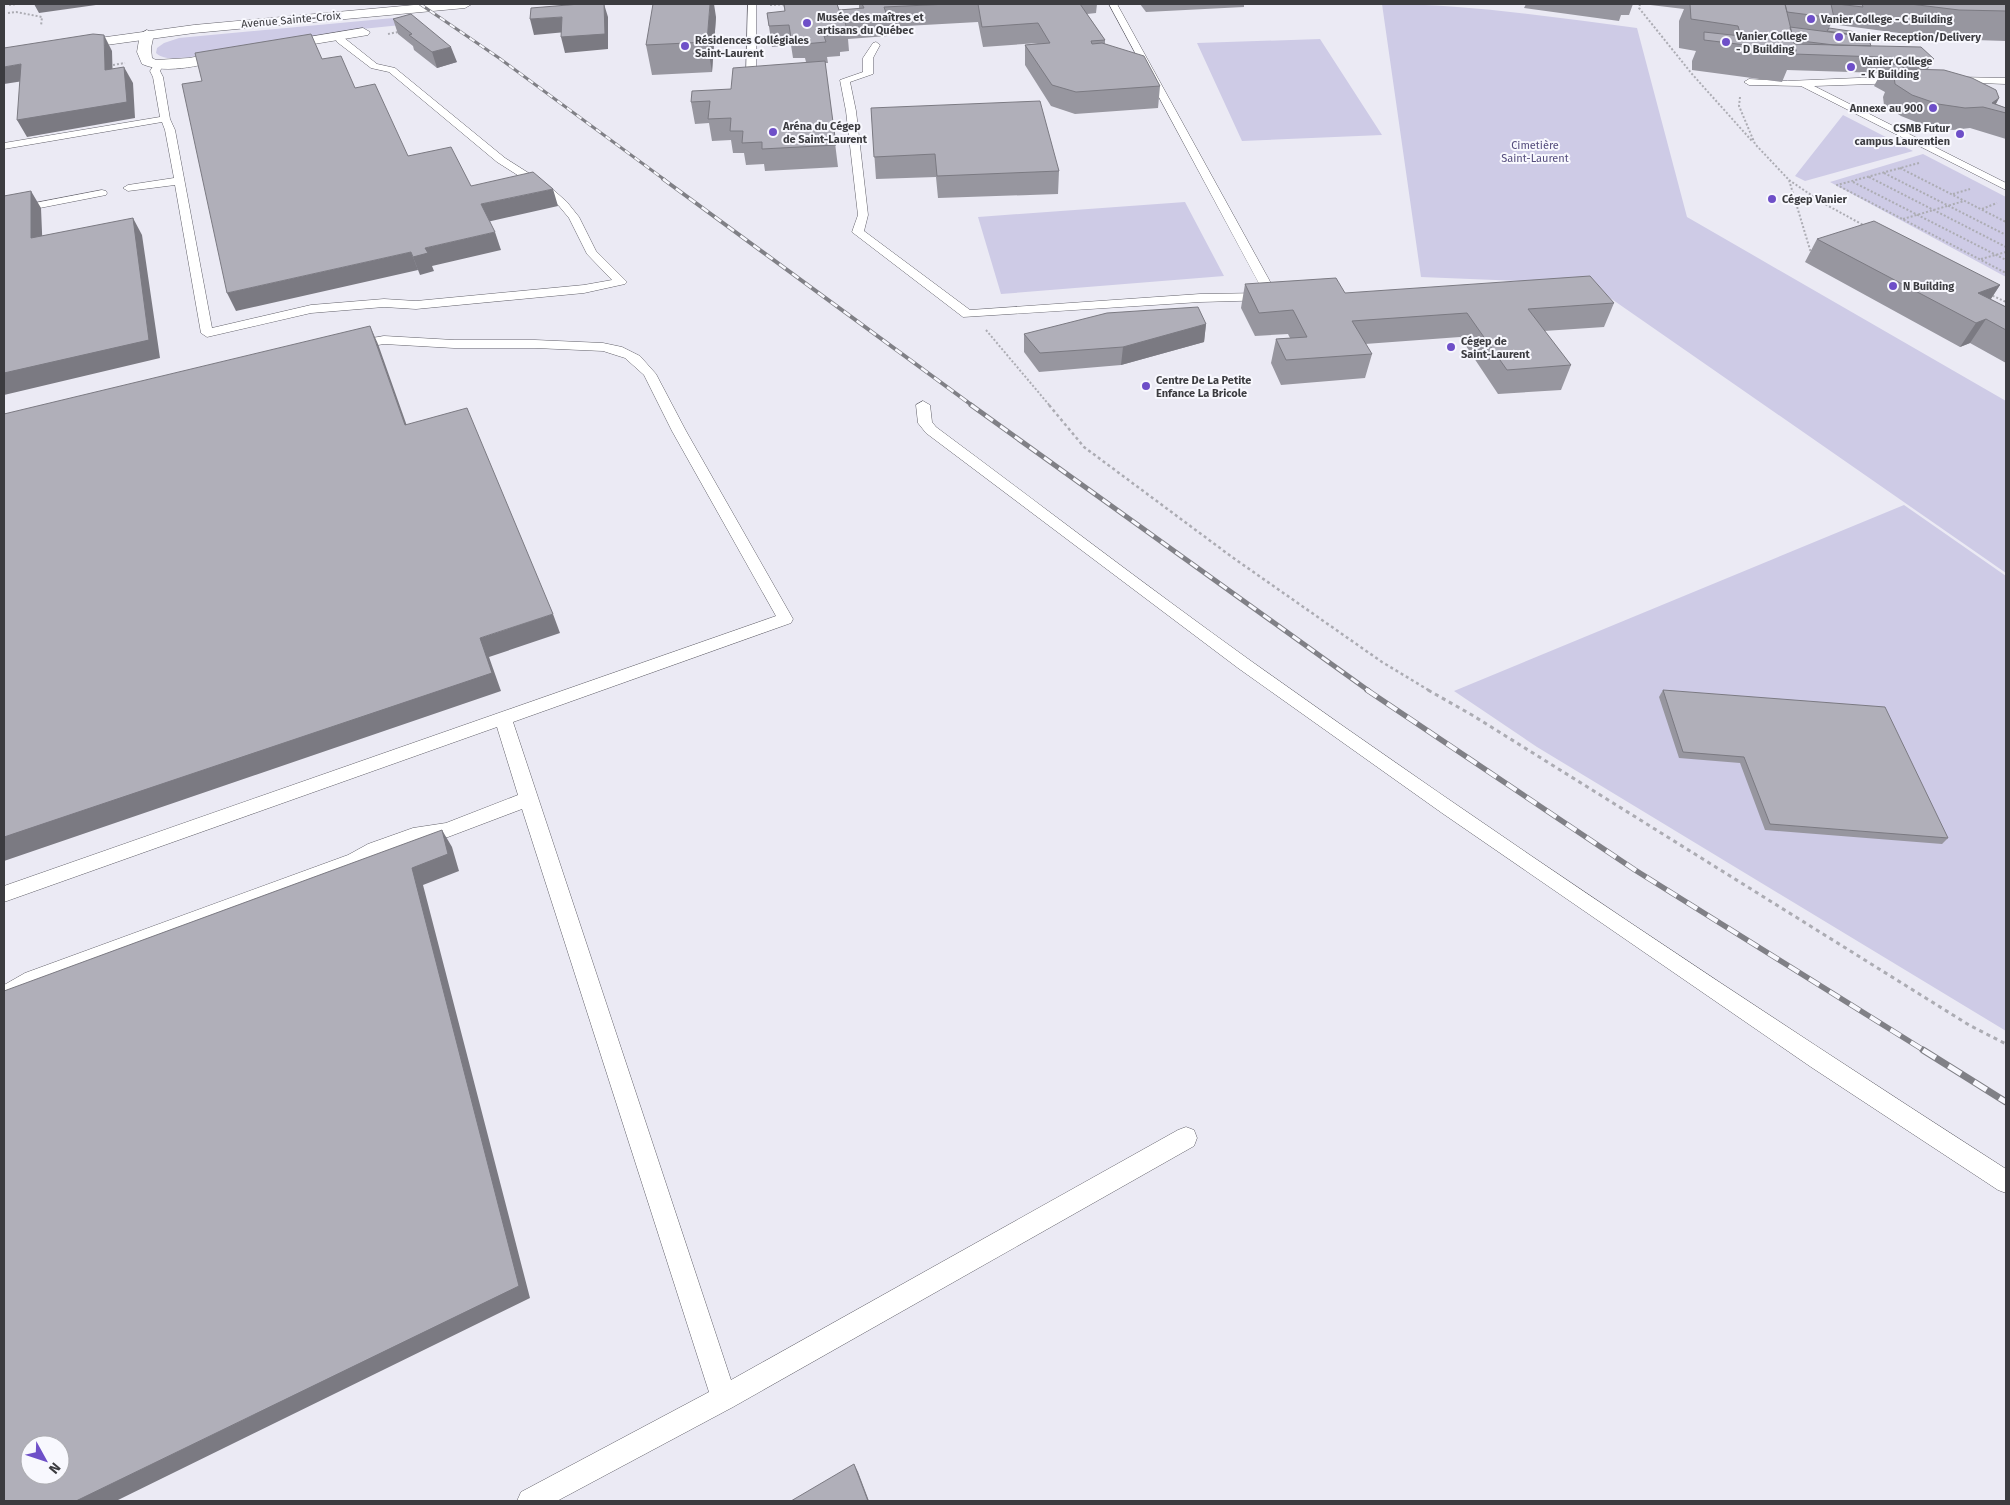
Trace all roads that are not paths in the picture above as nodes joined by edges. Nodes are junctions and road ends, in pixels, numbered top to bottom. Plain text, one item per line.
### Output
1 (465, 4) edge
2 (752, 4) edge
3 (1112, 4) edge
4 (363, 32) dead end
5 (147, 34) junction
6 (338, 36) junction
7 (876, 45) edge
8 (263, 49) edge
9 (244, 52) edge
10 (4, 55) edge
11 (158, 65) junction
12 (770, 78) edge
13 (1915, 80) edge
14 (1944, 80) edge
15 (2006, 81) edge
16 (1749, 82) edge
17 (1804, 84) junction
18 (166, 119) junction
19 (4, 146) edge
20 (178, 181) junction
21 (2006, 187) edge
22 (128, 188) dead end
23 (102, 193) dead end
24 (4, 212) edge
25 (342, 348) edge
26 (924, 405) dead end
27 (503, 718) junction
28 (528, 799) junction
29 (4, 894) edge
30 (4, 995) edge
31 (1186, 1138) dead end
32 (2006, 1182) edge
33 (724, 1398) junction
34 (530, 1501) edge

1 - 5 main road, Avenue Sainte-Croix
2 - 12 lane
3 - 7 lane
4 - 6 main road, Avenue Sainte-Croix
5 - 10 main road, Avenue Sainte-Croix
5 - 11 main road
6 - 8 main road, Avenue Sainte-Croix
6 - 20 lane
9 - 11 main road
11 - 18 lane
13 - 17 lane
14 - 15 lane
16 - 17 lane
17 - 21 lane
18 - 19 lane
18 - 20 lane
20 - 22 lane
23 - 24 lane
25 - 27 lane
26 - 32 lane
27 - 28 lane
27 - 29 lane
28 - 30 lane
28 - 33 lane
31 - 33 lane
33 - 34 lane

